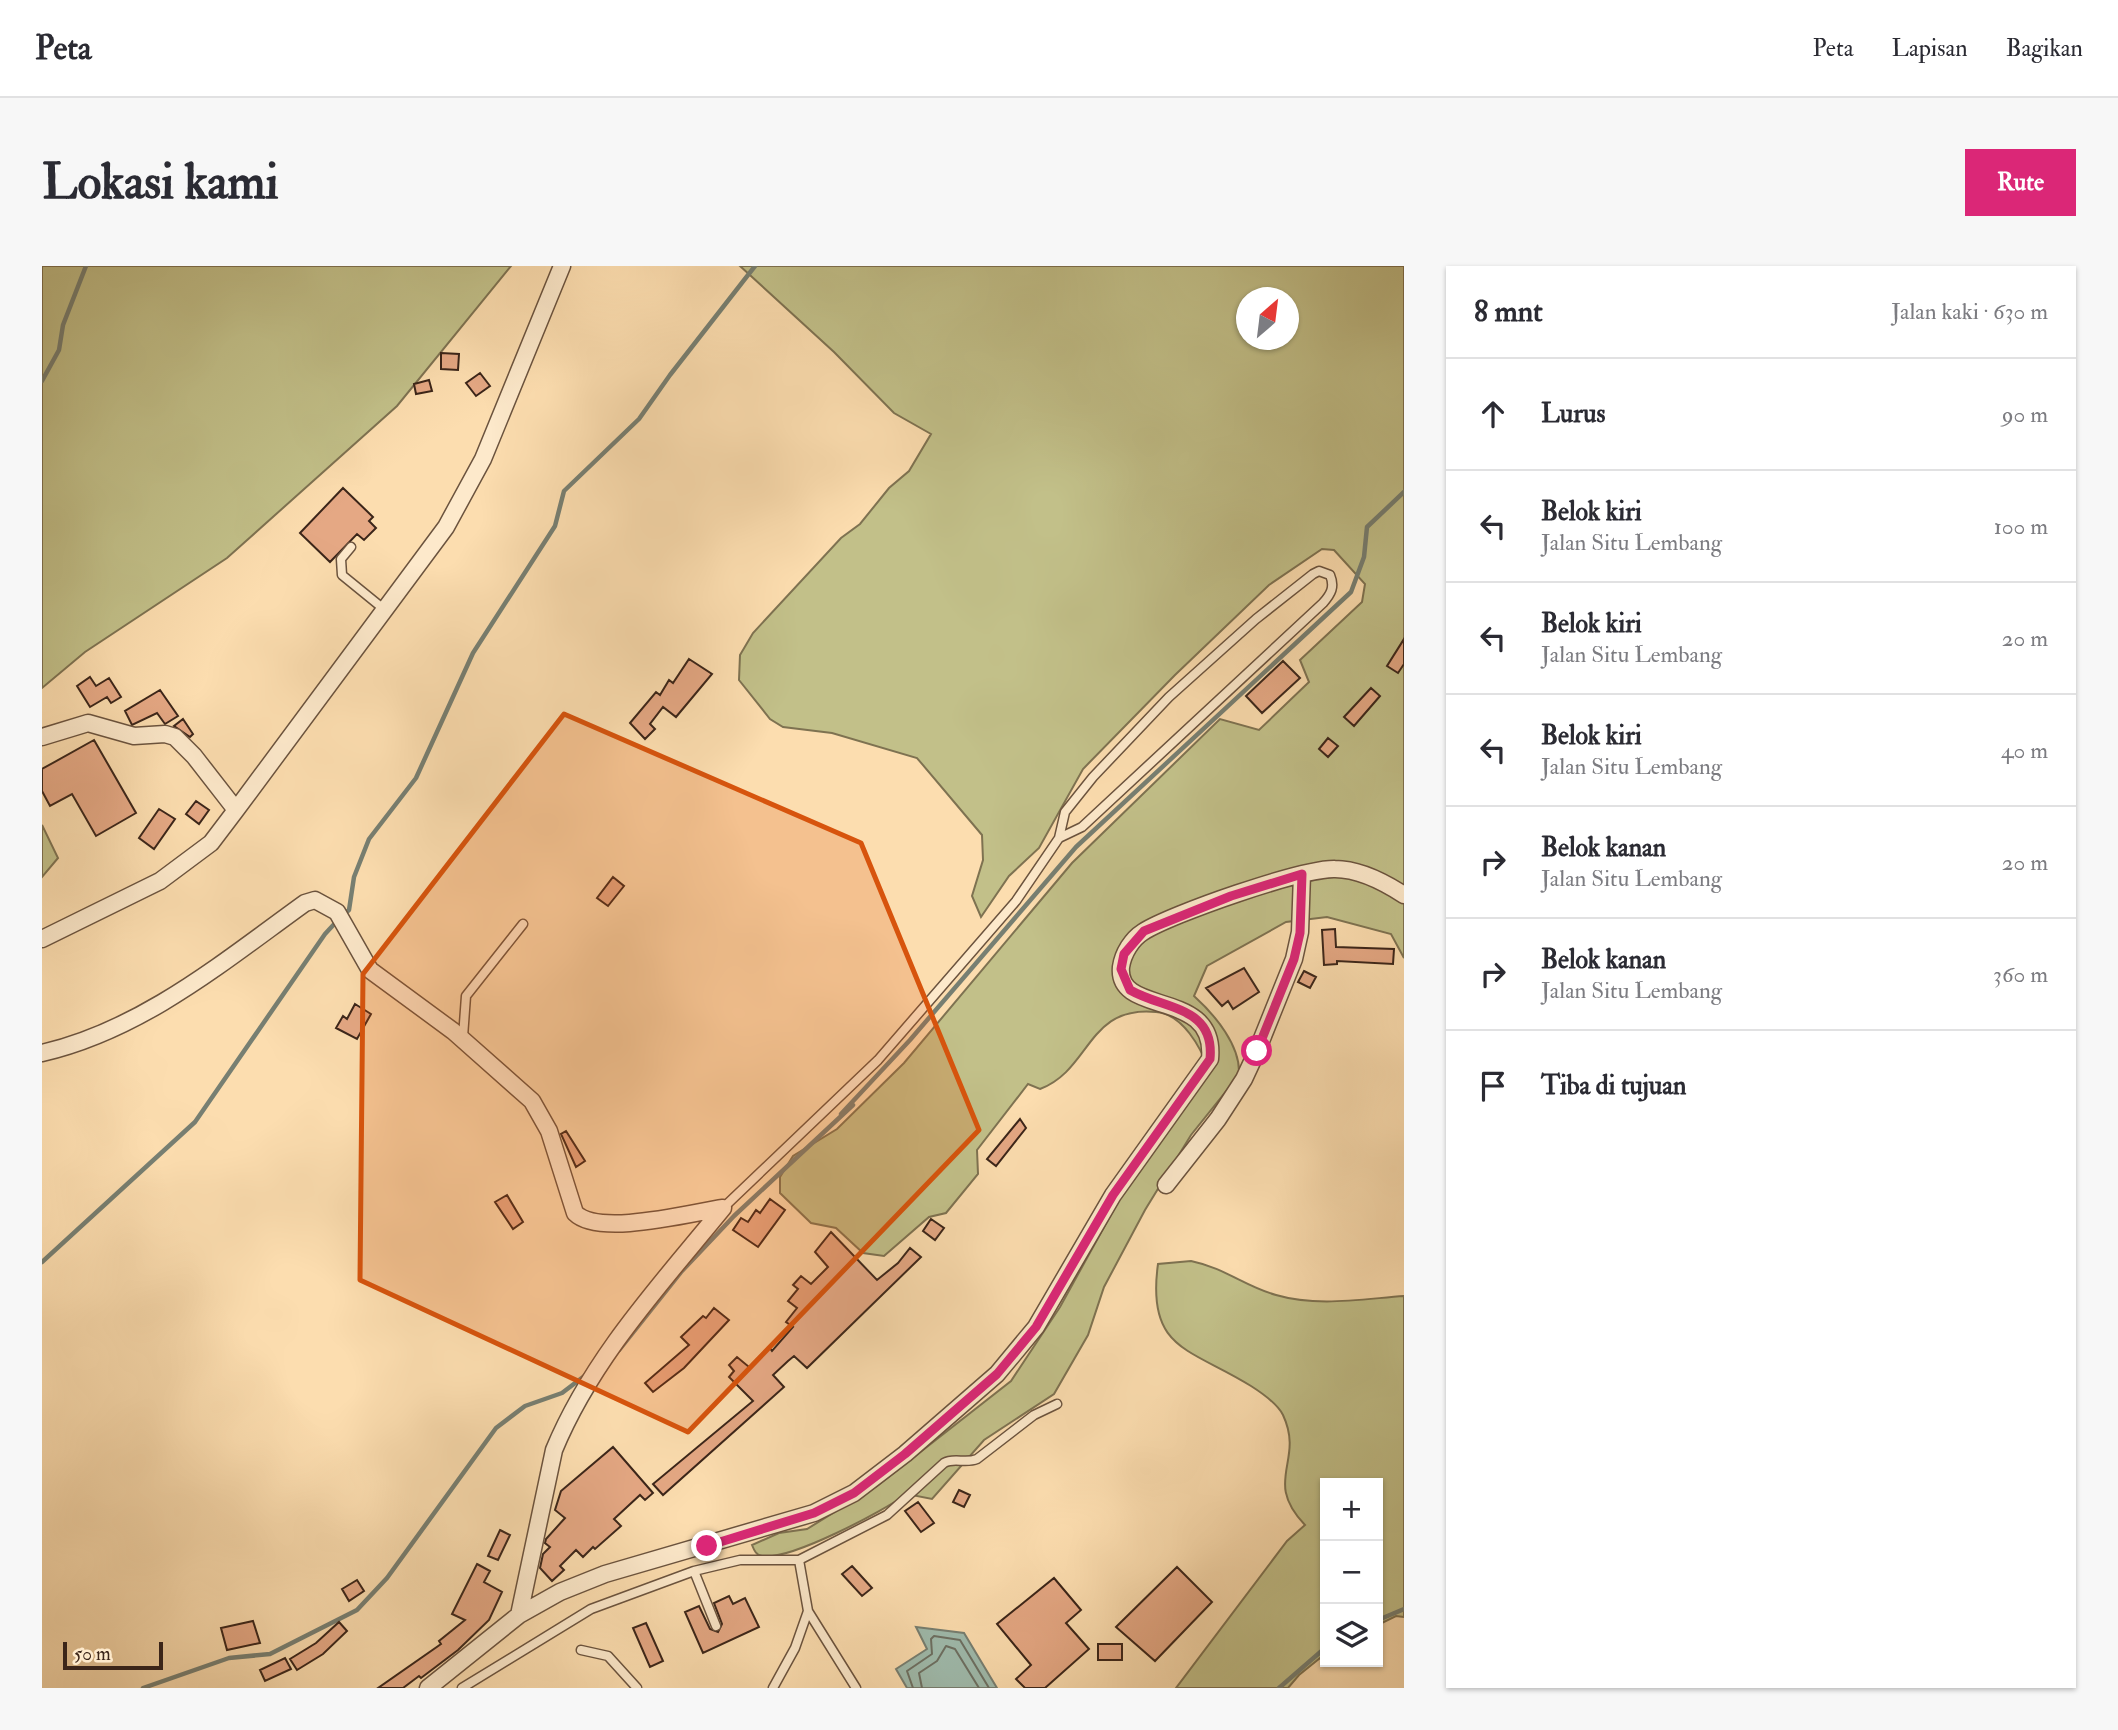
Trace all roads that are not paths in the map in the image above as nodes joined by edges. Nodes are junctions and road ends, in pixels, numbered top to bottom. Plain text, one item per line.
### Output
1 (562, 266) edge
2 (351, 547) dead end
3 (385, 610) junction
4 (42, 737) edge
5 (236, 810) junction
6 (1059, 838) junction
7 (1302, 874) junction
8 (1404, 895) edge
9 (523, 924) dead end
10 (42, 939) edge
11 (463, 1040) junction
12 (42, 1053) edge
13 (1166, 1185) dead end
14 (723, 1208) junction
15 (1057, 1404) dead end
16 (799, 1560) junction
17 (694, 1571) junction
18 (808, 1611) junction
19 (519, 1615) junction
20 (716, 1626) dead end
21 (581, 1650) dead end
22 (428, 1688) edge
23 (463, 1688) edge
24 (637, 1688) edge
25 (773, 1688) edge
26 (856, 1688) edge

1 - 3 street
2 - 3 lane
3 - 5 street
4 - 5 street
5 - 10 street
6 - 6 lane
6 - 14 lane
7 - 8 street
7 - 13 street
7 - 19 street
9 - 11 lane
11 - 12 street
11 - 14 street
14 - 19 street
15 - 16 lane
16 - 17 lane
16 - 18 lane
17 - 20 lane
17 - 23 lane
18 - 25 lane
18 - 26 lane
19 - 22 street
21 - 24 lane

